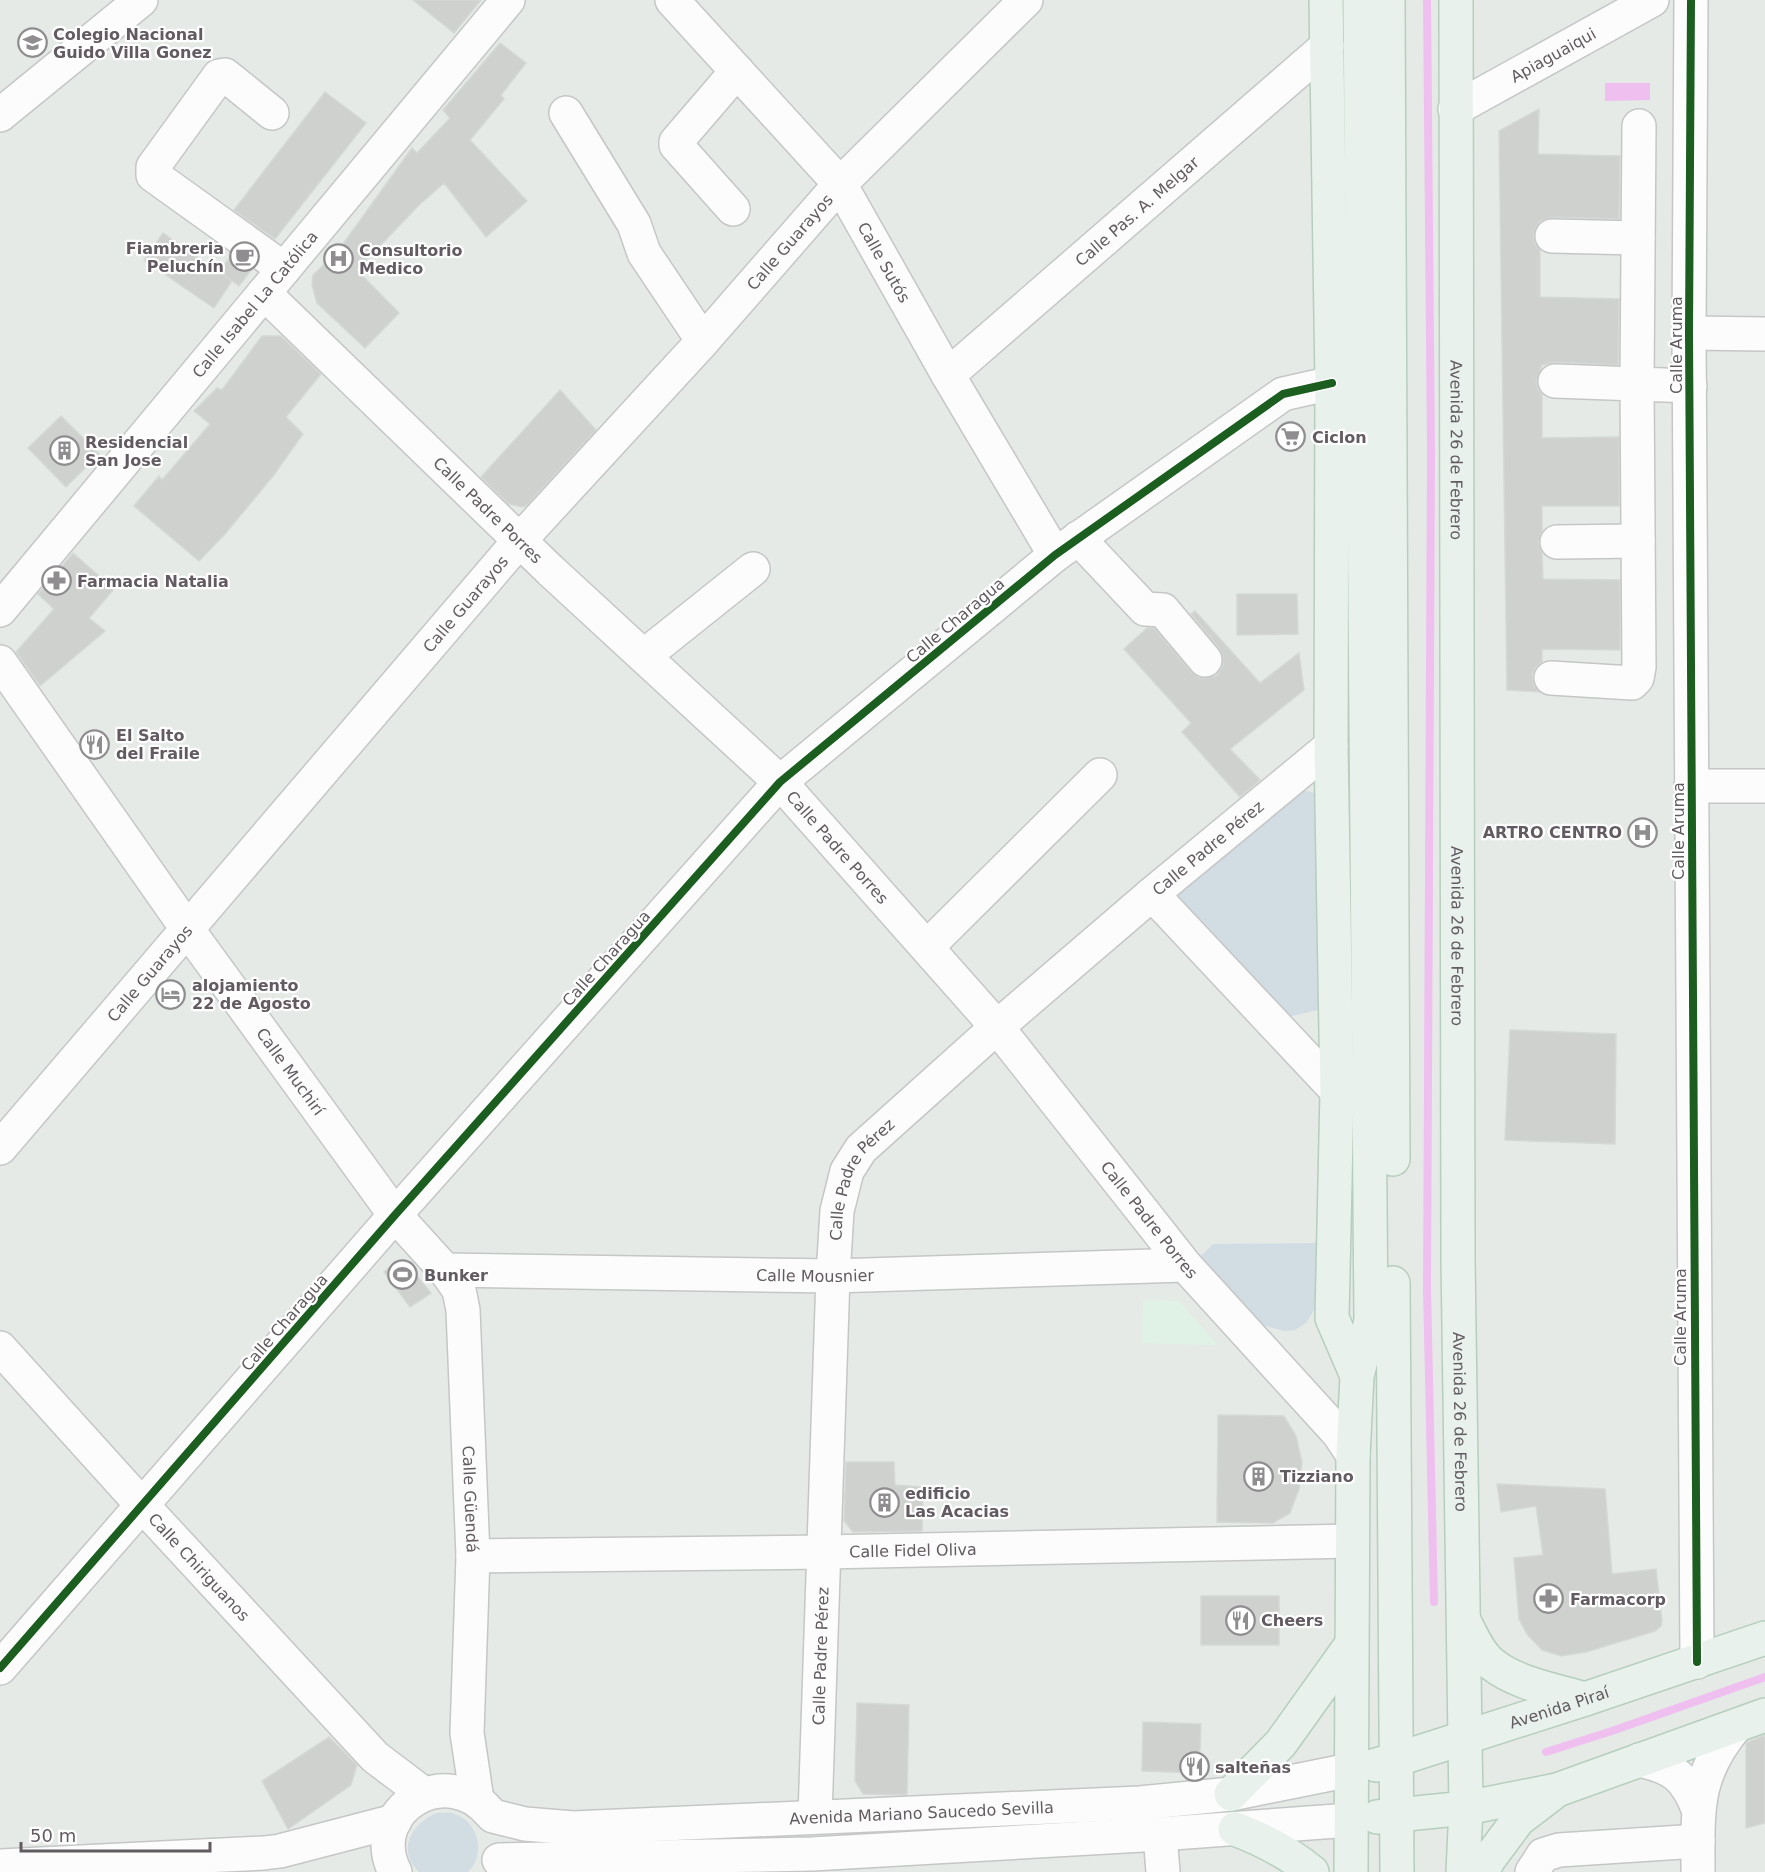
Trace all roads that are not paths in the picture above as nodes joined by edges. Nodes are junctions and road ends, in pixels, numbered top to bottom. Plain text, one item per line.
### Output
1 (141, 0) edge
2 (508, 0) edge
3 (672, 0) edge
4 (1026, 0) edge
5 (1326, 0) edge
6 (1360, 0) edge
7 (1388, 0) edge
8 (1456, 0) edge
9 (1652, 0) edge
10 (1691, 0) edge
11 (1326, 46) junction
12 (737, 71) junction
13 (1360, 108) junction
14 (1455, 109) junction
15 (272, 113) dead end
16 (566, 113) dead end
17 (0, 115) edge
18 (1639, 126) dead end
19 (840, 184) junction
20 (1329, 202) junction
21 (733, 209) dead end
22 (1552, 236) dead end
23 (1638, 238) junction
24 (274, 281) junction
25 (1689, 333) junction
26 (1765, 334) edge
27 (703, 341) junction
28 (948, 375) junction
29 (1555, 381) dead end
30 (1332, 383) junction
31 (1637, 384) junction
32 (1690, 386) junction
33 (519, 541) junction
34 (1638, 541) junction
35 (1557, 542) dead end
36 (1066, 547) junction
37 (753, 569) dead end
38 (0, 610) edge
39 (644, 657) junction
40 (1205, 660) dead end
41 (0, 662) edge
42 (1551, 678) dead end
43 (1331, 746) junction
44 (1100, 776) dead end
45 (780, 782) junction
46 (1691, 786) junction
47 (1765, 786) edge
48 (1152, 894) junction
49 (188, 930) junction
50 (1368, 935) junction
51 (927, 947) junction
52 (998, 1027) junction
53 (1336, 1032) junction
54 (1336, 1091) junction
55 (0, 1148) edge
56 (395, 1215) junction
57 (1185, 1265) junction
58 (445, 1270) junction
59 (832, 1276) junction
60 (0, 1348) edge
61 (1357, 1376) junction
62 (1353, 1455) junction
63 (142, 1505) junction
64 (1352, 1541) junction
65 (824, 1552) junction
66 (473, 1556) junction
67 (1464, 1621) junction
68 (1765, 1638) edge
69 (1351, 1645) junction
70 (1696, 1662) junction
71 (0, 1668) edge
72 (1585, 1699) junction
73 (1750, 1721) edge
74 (467, 1733) junction
75 (1465, 1738) junction
76 (1395, 1760) junction
77 (1640, 1760) junction
78 (1350, 1770) junction
79 (1557, 1790) junction
80 (1231, 1794) junction
81 (415, 1803) junction
82 (485, 1808) junction
83 (1466, 1808) junction
84 (1397, 1815) junction
85 (815, 1816) junction
86 (1350, 1820) junction
87 (1235, 1829) junction
88 (1160, 1834) junction
89 (1698, 1841) edge
90 (812, 1863) edge
91 (206, 1864) edge
92 (0, 1866) edge
93 (497, 1866) edge
94 (395, 1872) edge
95 (1163, 1872) edge
96 (1312, 1872) edge
97 (1351, 1872) edge
98 (1397, 1872) edge
99 (1463, 1872) edge
100 (1482, 1872) edge
101 (1532, 1872) edge

1 - 17 street
2 - 24 street, Calle Isabel La Católica
3 - 12 street, Calle Sutós
4 - 19 street, Calle Guarayos
5 - 11 main road
6 - 13 main road
7 - 76 main road
8 - 14 main road, Avenida 26 de Febrero
9 - 14 street, Apiaguaiqui
10 - 25 street, Calle Aruma
11 - 20 main road
11 - 28 street, Calle Pas. A. Melgar
12 - 19 street, Calle Sutós
12 - 21 street
13 - 20 main road
13 - 50 main road
14 - 67 main road, Avenida 26 de Febrero
15 - 24 street, Calle Padre Porres
16 - 27 street
18 - 23 street
19 - 27 street, Calle Guarayos
19 - 28 street, Calle Sutós
20 - 30 main road
22 - 23 street
23 - 31 street
24 - 33 street, Calle Padre Porres
24 - 38 street, Calle Isabel La Católica
25 - 26 street
25 - 32 street, Calle Aruma
27 - 33 street, Calle Guarayos
28 - 36 street, Calle Sutós
29 - 31 street
30 - 36 street, Calle Charagua
30 - 43 main road
31 - 32 street
31 - 34 street
32 - 46 street, Calle Aruma
33 - 39 street, Calle Padre Porres
33 - 49 street, Calle Guarayos
34 - 35 street
34 - 42 street
36 - 40 street, Calle Sutós
36 - 45 street, Calle Charagua
37 - 39 street
39 - 45 street, Calle Padre Porres
41 - 49 street, Calle Muchirí
43 - 48 street, Calle Padre Pérez
43 - 53 main road
44 - 51 street
45 - 51 street, Calle Padre Porres
45 - 56 street, Calle Charagua
46 - 47 street
46 - 70 street, Calle Aruma
48 - 52 street, Calle Padre Pérez
48 - 54 street
49 - 55 street, Calle Guarayos
49 - 56 street, Calle Muchirí
50 - 53 main road
50 - 61 main road
51 - 52 street, Calle Padre Porres
52 - 57 street, Calle Padre Porres
52 - 59 street, Calle Padre Pérez
53 - 54 main road
54 - 61 main road
56 - 58 street, Calle Muchirí
56 - 63 street, Calle Charagua
57 - 59 street, Calle Mousnier
57 - 62 street, Calle Padre Porres
58 - 59 street, Calle Mousnier
58 - 66 street, Calle Güendá
59 - 65 street, Calle Padre Pérez
60 - 63 street, Calle Chiriguanos
61 - 62 main road
62 - 64 main road
63 - 71 street, Calle Charagua
63 - 81 street, Calle Chiriguanos
64 - 65 street, Calle Fidel Oliva
64 - 69 main road
65 - 66 street, Calle Fidel Oliva
65 - 85 street, Calle Padre Pérez
66 - 74 street, Calle Güendá
67 - 72 main road
67 - 75 main road, Avenida 26 de Febrero
68 - 70 main road, Avenida Piraí
69 - 78 main road
69 - 80 main road
70 - 72 main road, Avenida Piraí
72 - 75 main road, Avenida Piraí
73 - 77 main road
73 - 89 street
74 - 81 street, Calle Güendá
74 - 82 street, Calle Güendá
75 - 76 main road, Avenida Piraí
75 - 83 main road, Avenida 26 de Febrero
76 - 78 main road, Avenida Piraí
76 - 84 main road
77 - 79 main road
77 - 89 street
78 - 80 street, Avenida Mariano Saucedo Sevilla
78 - 86 main road
79 - 83 main road
79 - 100 main road
80 - 85 street, Avenida Mariano Saucedo Sevilla
81 - 82 street, Avenida Mariano Saucedo Sevilla
81 - 91 street
81 - 94 street, Calle Güendá
82 - 85 street, Avenida Mariano Saucedo Sevilla
82 - 93 street, Calle Güendá
83 - 84 main road
83 - 99 main road, Avenida 26 de Febrero
84 - 86 main road
84 - 98 main road
86 - 87 street, Avenida Mariano Saucedo Sevilla
86 - 97 main road
87 - 88 street, Avenida Mariano Saucedo Sevilla
87 - 96 main road
88 - 90 street, Avenida Mariano Saucedo Sevilla
88 - 95 street
89 - 101 street
90 - 93 street, Avenida Mariano Saucedo Sevilla
91 - 92 street

